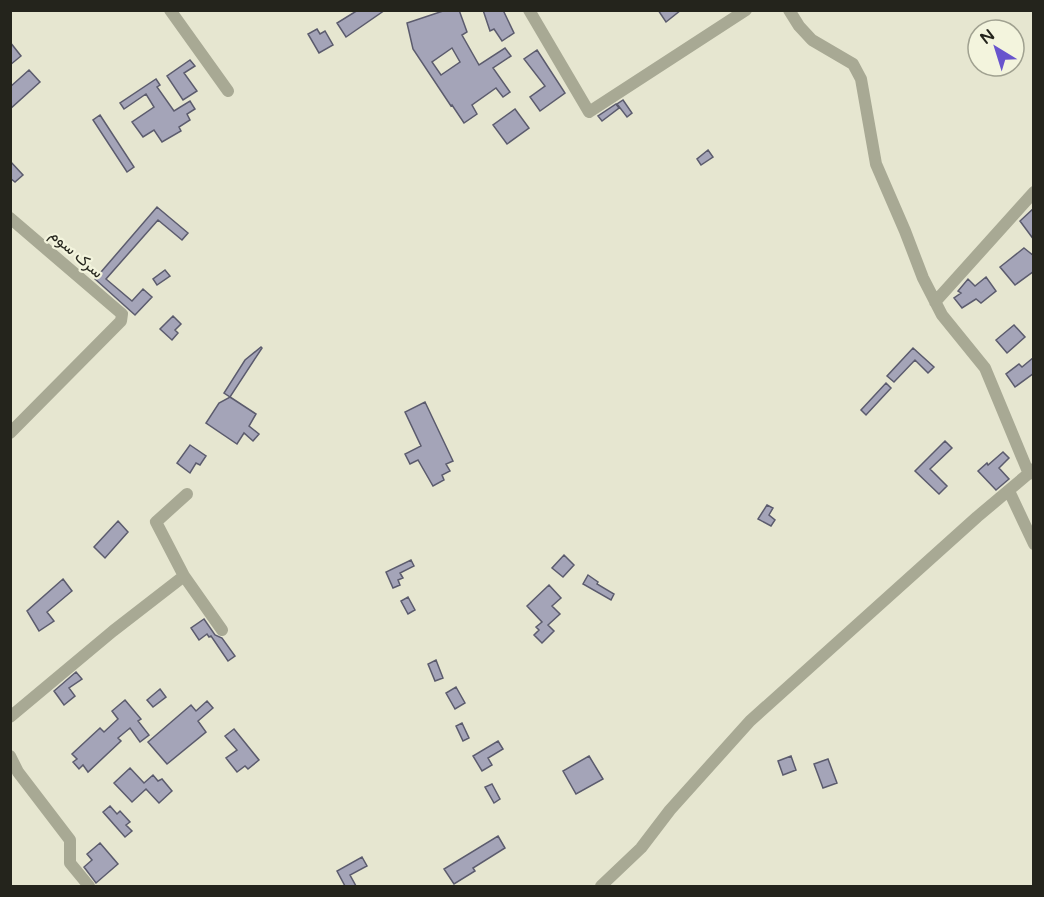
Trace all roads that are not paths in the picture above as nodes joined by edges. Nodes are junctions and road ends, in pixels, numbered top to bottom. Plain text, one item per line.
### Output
1 (170, 10) edge
2 (529, 10) edge
3 (746, 10) edge
4 (789, 10) edge
5 (228, 92) dead end
6 (1034, 192) edge
7 (10, 218) edge
8 (935, 302) junction
9 (11, 433) edge
10 (1031, 472) edge
11 (1009, 491) junction
12 (187, 494) dead end
13 (1034, 544) edge
14 (184, 576) junction
15 (222, 630) dead end
16 (10, 717) edge
17 (10, 756) edge
18 (89, 886) edge
19 (601, 886) edge

1 - 5 street
2 - 3 street
4 - 8 street
6 - 8 street
7 - 9 street, سرک سوم
8 - 10 street
10 - 11 street
11 - 13 street
11 - 19 street
12 - 14 street
14 - 15 street
14 - 16 street
17 - 18 street

